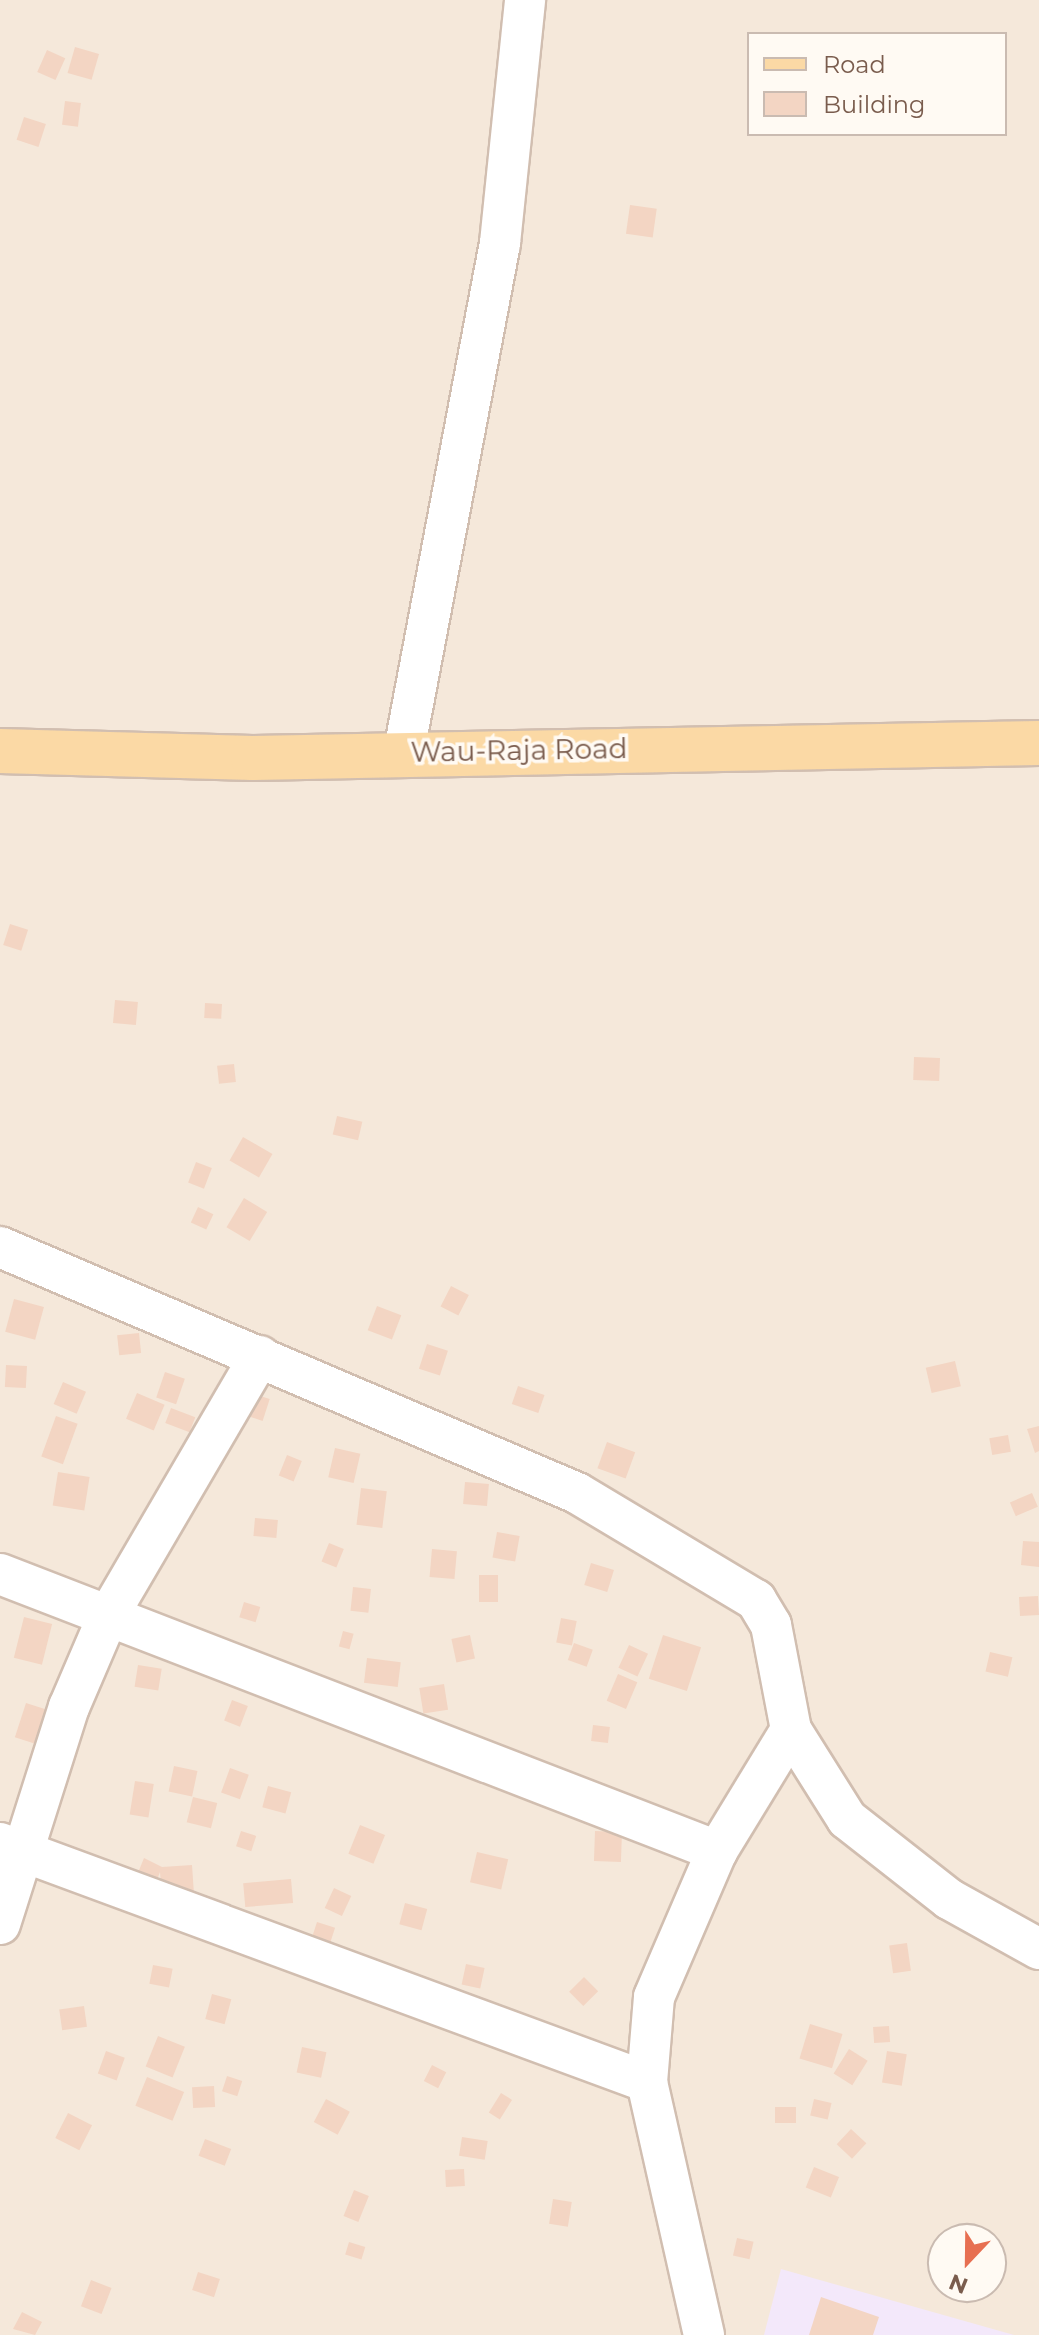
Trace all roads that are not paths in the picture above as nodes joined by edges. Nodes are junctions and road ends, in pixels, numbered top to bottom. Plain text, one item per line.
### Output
1 (525, 0) edge
2 (1039, 743) edge
3 (0, 751) edge
4 (404, 751) junction
5 (0, 1247) edge
6 (260, 1356) junction
7 (0, 1574) edge
8 (108, 1616) junction
9 (791, 1730) junction
10 (12, 1848) edge
11 (717, 1851) junction
12 (0, 1924) edge
13 (1039, 1949) edge
14 (647, 2082) junction
15 (704, 2335) edge

1 - 4 street
2 - 4 main road, Wau-Raja Road
3 - 4 main road, Wau-Raja Road
5 - 6 street
6 - 8 street
6 - 9 street
7 - 8 street
8 - 10 street
8 - 11 street
9 - 11 street
9 - 13 street
10 - 12 street
10 - 14 street
11 - 14 street
14 - 15 street

